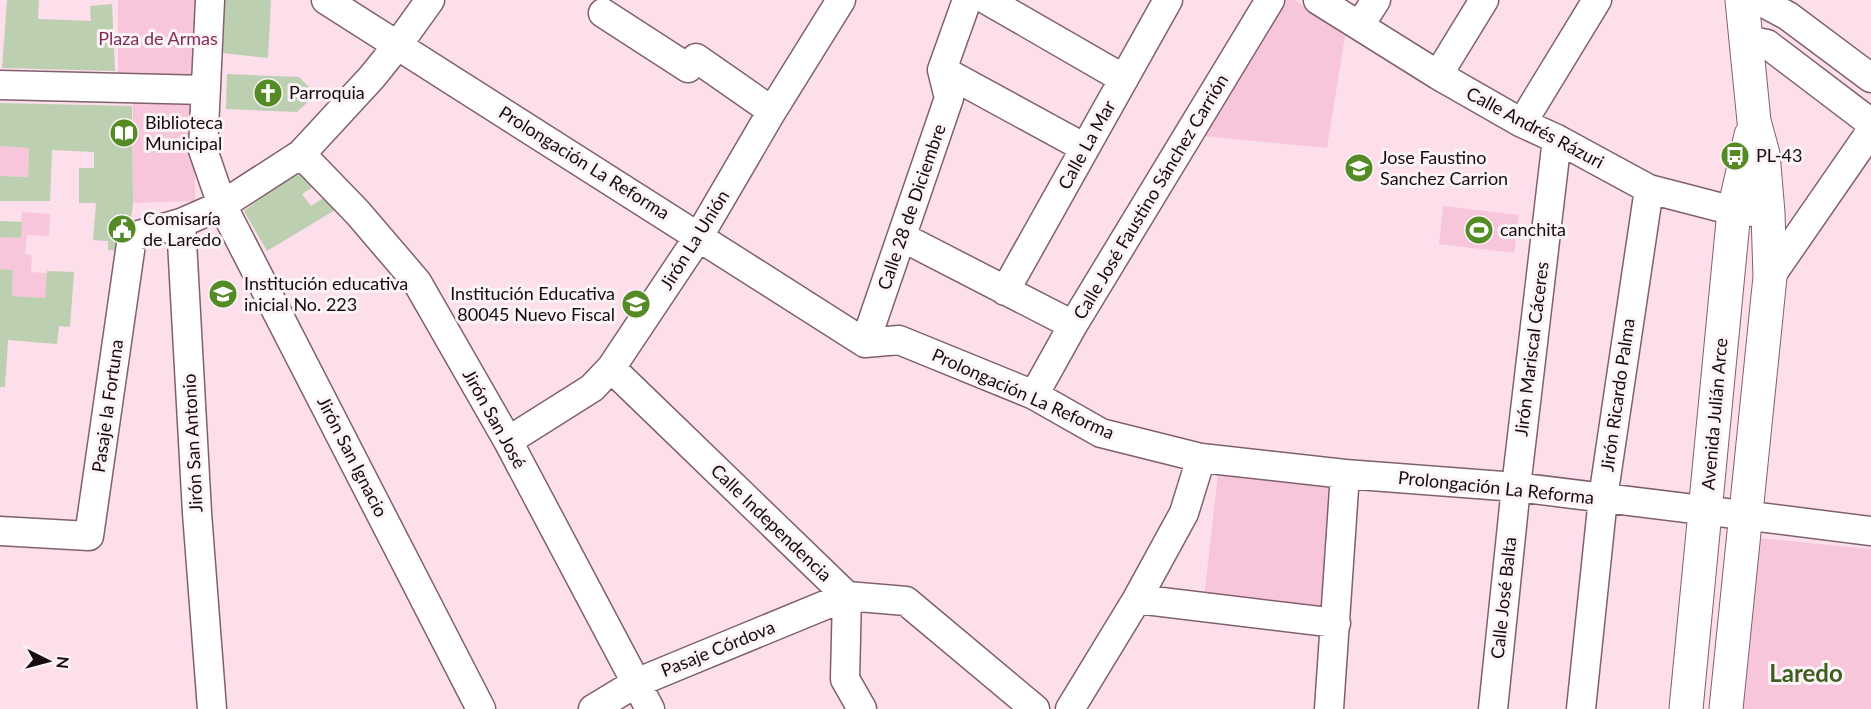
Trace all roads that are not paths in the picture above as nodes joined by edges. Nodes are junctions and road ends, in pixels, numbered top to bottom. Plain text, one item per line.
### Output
1 (210, 0) edge
2 (326, 0) edge
3 (430, 0) edge
4 (841, 0) edge
5 (968, 0) edge
6 (987, 0) edge
7 (1270, 0) edge
8 (1318, 0) edge
9 (1376, 0) edge
10 (1484, 0) edge
11 (1597, 0) edge
12 (1742, 0) edge
13 (1758, 0) edge
14 (1163, 2) edge
15 (1793, 8) edge
16 (603, 13) dead end
17 (1360, 26) junction
18 (1757, 42) junction
19 (398, 46) junction
20 (942, 70) junction
21 (1438, 75) junction
22 (1871, 78) edge
23 (1124, 79) junction
24 (0, 85) edge
25 (206, 90) junction
26 (772, 111) junction
27 (1754, 121) junction
28 (1522, 123) junction
29 (1871, 123) edge
30 (1871, 131) edge
31 (1557, 139) junction
32 (1085, 148) junction
33 (301, 154) junction
34 (1649, 189) junction
35 (222, 205) junction
36 (1734, 211) junction
37 (1768, 213) junction
38 (181, 223) junction
39 (699, 236) junction
40 (902, 237) junction
41 (1770, 277) junction
42 (1005, 291) junction
43 (1073, 325) junction
44 (866, 343) junction
45 (611, 368) junction
46 (1034, 395) junction
47 (508, 441) junction
48 (1201, 458) junction
49 (1345, 474) junction
50 (1516, 487) junction
51 (1603, 498) junction
52 (1706, 511) junction
53 (1745, 517) junction
54 (0, 531) edge
55 (1871, 531) edge
56 (847, 596) junction
57 (1137, 599) junction
58 (1336, 623) junction
59 (845, 679) junction
60 (636, 683) junction
61 (212, 709) edge
62 (481, 709) edge
63 (593, 709) edge
64 (650, 709) edge
65 (862, 709) edge
66 (882, 709) edge
67 (1035, 709) edge
68 (1070, 709) edge
69 (1329, 709) edge
70 (1493, 709) edge
71 (1581, 709) edge
72 (1686, 709) edge
73 (1726, 709) edge

1 - 25 street, Jirón San Ignacio
2 - 19 street, Prolongación La Reforma
3 - 19 street
4 - 26 street, Jirón La Unión
5 - 20 street
6 - 23 street
7 - 43 street, Calle José Faustino Sánchez Carrión
8 - 17 street, Calle Andrés Rázuri
9 - 17 street
10 - 21 street
11 - 28 street
12 - 18 main road, Avenida Julián Arce
13 - 15 street
14 - 23 street, Calle La Mar
15 - 18 street
15 - 22 street
16 - 26 street
17 - 21 street, Calle Andrés Rázuri
18 - 27 main road, Avenida Julián Arce
18 - 29 street
19 - 33 street
19 - 39 street, Prolongación La Reforma
20 - 32 street
20 - 40 street, Calle 28 de Diciembre
21 - 28 street, Calle Andrés Rázuri
23 - 32 street, Calle La Mar
24 - 25 street
25 - 35 street, Jirón San Ignacio
26 - 39 street, Jirón La Unión
27 - 36 main road, Avenida Julián Arce
27 - 37 main road, Avenida Julián Arce
28 - 31 street, Calle Andrés Rázuri
30 - 41 street
31 - 34 street, Calle Andrés Rázuri
31 - 50 street, Jirón Mariscal Cáceres
32 - 42 street, Calle La Mar
33 - 35 street
33 - 47 street, Jirón San José
34 - 36 street, Calle Andrés Rázuri
34 - 51 street, Jirón Ricardo Palma
35 - 38 street
35 - 62 street, Jirón San Ignacio
36 - 37 street, Calle Andrés Rázuri
36 - 52 main road, Avenida Julián Arce
37 - 41 main road, Avenida Julián Arce
38 - 54 street, Pasaje la Fortuna
38 - 61 street, Jirón San Antonio
39 - 44 street, Prolongación La Reforma
39 - 45 street, Jirón La Unión
40 - 42 street
40 - 44 street, Calle 28 de Diciembre
41 - 53 main road, Avenida Julián Arce
42 - 43 street
43 - 46 street, Calle José Faustino Sánchez Carrión
44 - 46 street, Prolongación La Reforma
45 - 47 street, Jirón La Unión
45 - 56 street, Calle Independencia
46 - 48 street, Prolongación La Reforma
47 - 60 street, Jirón San José
48 - 49 street, Prolongación La Reforma
48 - 57 street
49 - 50 street, Prolongación La Reforma
49 - 58 street
50 - 51 street, Prolongación La Reforma
50 - 70 street, Calle José Balta
51 - 52 street, Prolongación La Reforma
51 - 71 street, Jirón Ricardo Palma
52 - 53 street, Prolongación La Reforma
52 - 72 main road, Avenida Julián Arce
53 - 55 street, Prolongación La Reforma
53 - 73 main road, Avenida Julián Arce
56 - 59 street, Calle Independencia
56 - 60 street, Pasaje Córdova
56 - 67 street
57 - 58 street
57 - 68 street
58 - 69 street
59 - 65 street
59 - 66 street
60 - 63 street, Pasaje Córdova
60 - 64 street, Jirón San José

